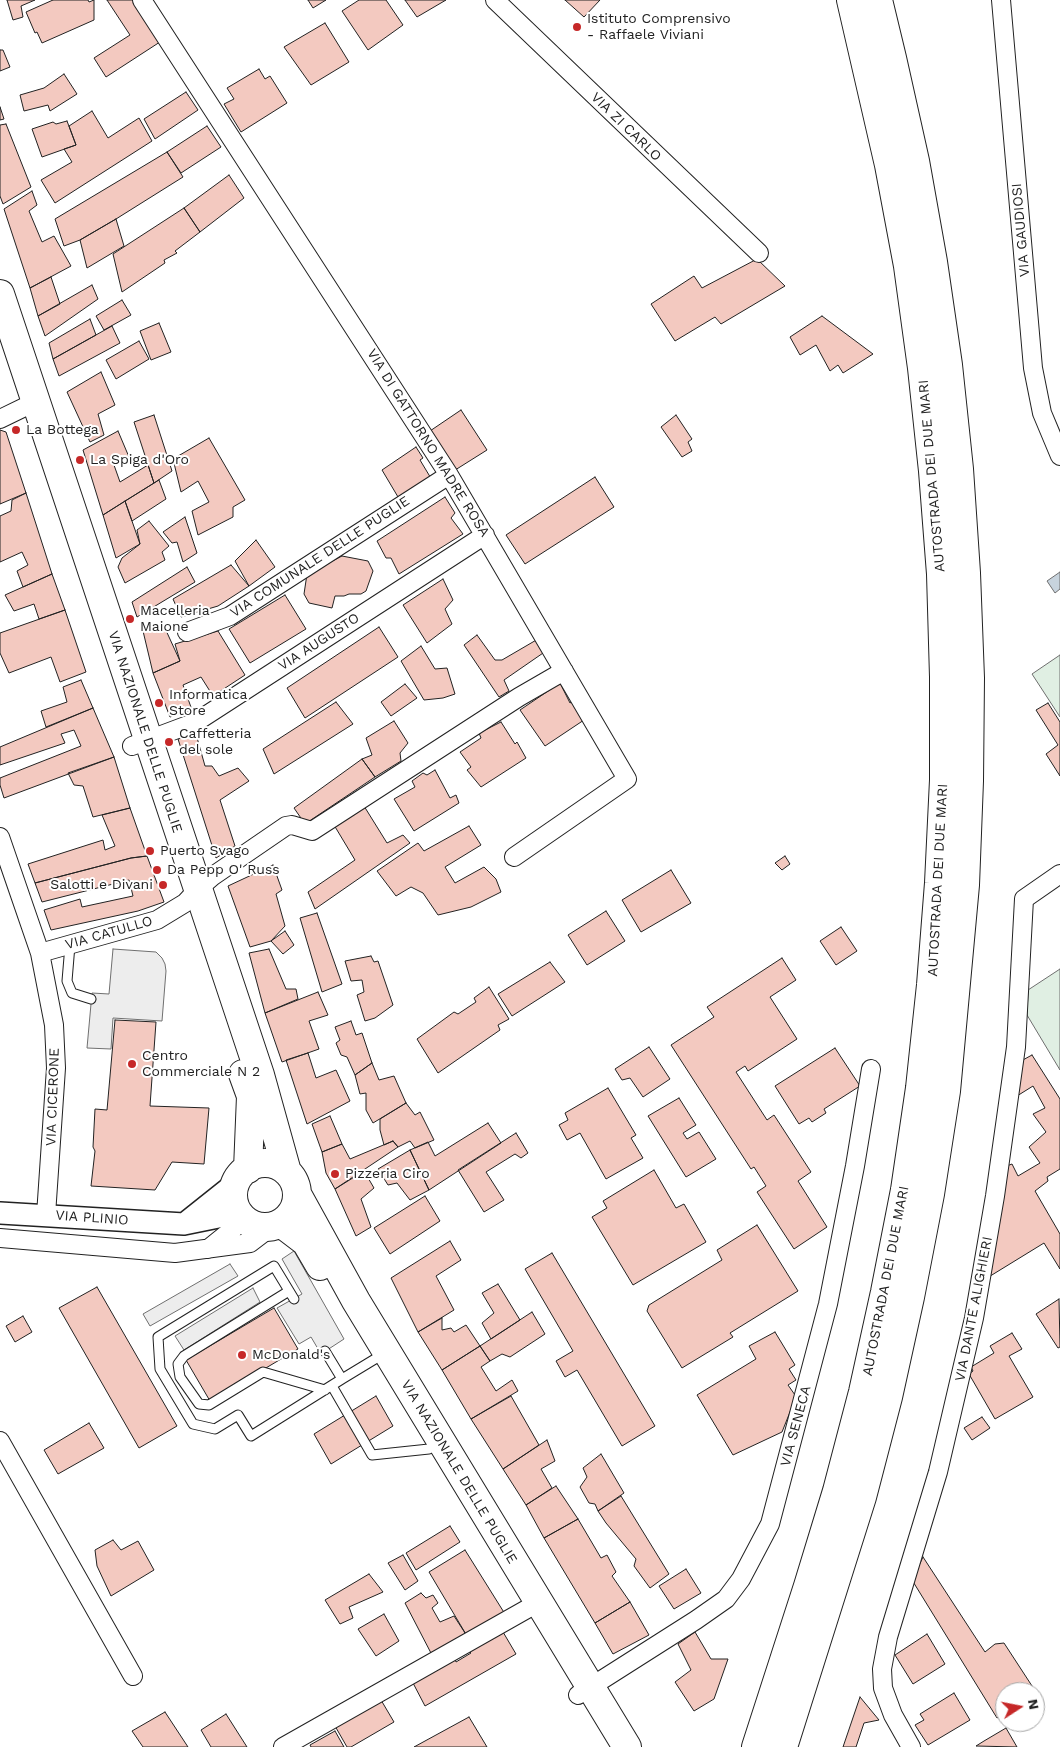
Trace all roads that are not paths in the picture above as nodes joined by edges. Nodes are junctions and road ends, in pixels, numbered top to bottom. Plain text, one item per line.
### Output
1 (142, 0) edge
2 (495, 0) edge
3 (851, 0) edge
4 (878, 0) edge
5 (1001, 0) edge
6 (758, 253) dead end
7 (0, 294) edge
8 (0, 352) edge
9 (18, 410) edge
10 (1060, 456) edge
11 (450, 474) junction
12 (486, 535) junction
13 (188, 632) dead end
14 (564, 671) junction
15 (140, 743) junction
16 (0, 837) edge
17 (514, 857) dead end
18 (5, 867) edge
19 (1060, 874) edge
20 (191, 896) junction
21 (70, 944) junction
22 (40, 953) junction
23 (91, 998) dead end
24 (871, 1069) dead end
25 (242, 1175) junction
26 (292, 1183) junction
27 (0, 1213) edge
28 (46, 1215) junction
29 (241, 1216) junction
30 (184, 1224) junction
31 (276, 1225) junction
32 (0, 1238) edge
33 (208, 1249) junction
34 (325, 1351) dead end
35 (375, 1360) junction
36 (342, 1379) junction
37 (328, 1388) junction
38 (0, 1441) edge
39 (429, 1448) junction
40 (526, 1609) junction
41 (132, 1676) dead end
42 (584, 1691) junction
43 (283, 1747) edge
44 (609, 1747) edge
45 (627, 1747) edge
46 (756, 1747) edge
47 (783, 1747) edge
48 (911, 1747) edge

1 - 11 street, VIA DI GATTORNO MADRE ROSA
2 - 6 street, VIA ZI CARLO
3 - 46 main road, AUTOSTRADA DEI DUE MARI
4 - 47 main road, AUTOSTRADA DEI DUE MARI
5 - 10 street, VIA GAUDIOSI
7 - 9 main road, VIA NAZIONALE DELLE PUGLIE
8 - 9 main road, VIA NAZIONALE DELLE PUGLIE
9 - 15 main road, VIA NAZIONALE DELLE PUGLIE
11 - 12 street, VIA DI GATTORNO MADRE ROSA
11 - 13 street, VIA COMUNALE DELLE PUGLIE
12 - 14 street, VIA DI GATTORNO MADRE ROSA
12 - 15 street, VIA AUGUSTO
14 - 17 street, VIA DI GATTORNO MADRE ROSA
14 - 20 street, VIA CATULLO
15 - 20 main road, VIA NAZIONALE DELLE PUGLIE
16 - 18 street, VIA CICERONE
18 - 22 street, VIA CICERONE
19 - 48 street, VIA DANTE ALIGHIERI
20 - 21 street, VIA CATULLO
20 - 25 main road, VIA NAZIONALE DELLE PUGLIE
20 - 26 main road, VIA NAZIONALE DELLE PUGLIE
21 - 22 street, VIA CATULLO
21 - 23 lane
22 - 28 street, VIA CICERONE
24 - 42 street, VIA SENECA
25 - 26 main road
25 - 29 main road
25 - 30 street
26 - 31 main road
26 - 42 main road, VIA NAZIONALE DELLE PUGLIE
27 - 28 street, VIA PLINIO
28 - 30 street, VIA PLINIO
29 - 30 street, VIA PLINIO
29 - 31 main road
29 - 33 street
31 - 33 street
31 - 35 main road, VIA NAZIONALE DELLE PUGLIE
32 - 33 street
34 - 36 lane
35 - 36 lane
35 - 39 main road, VIA NAZIONALE DELLE PUGLIE
36 - 37 lane
37 - 37 lane
37 - 39 lane
38 - 41 street
39 - 40 main road, VIA NAZIONALE DELLE PUGLIE
40 - 42 main road, VIA NAZIONALE DELLE PUGLIE
40 - 43 street
42 - 44 main road, VIA NAZIONALE DELLE PUGLIE
42 - 45 main road, VIA NAZIONALE DELLE PUGLIE

